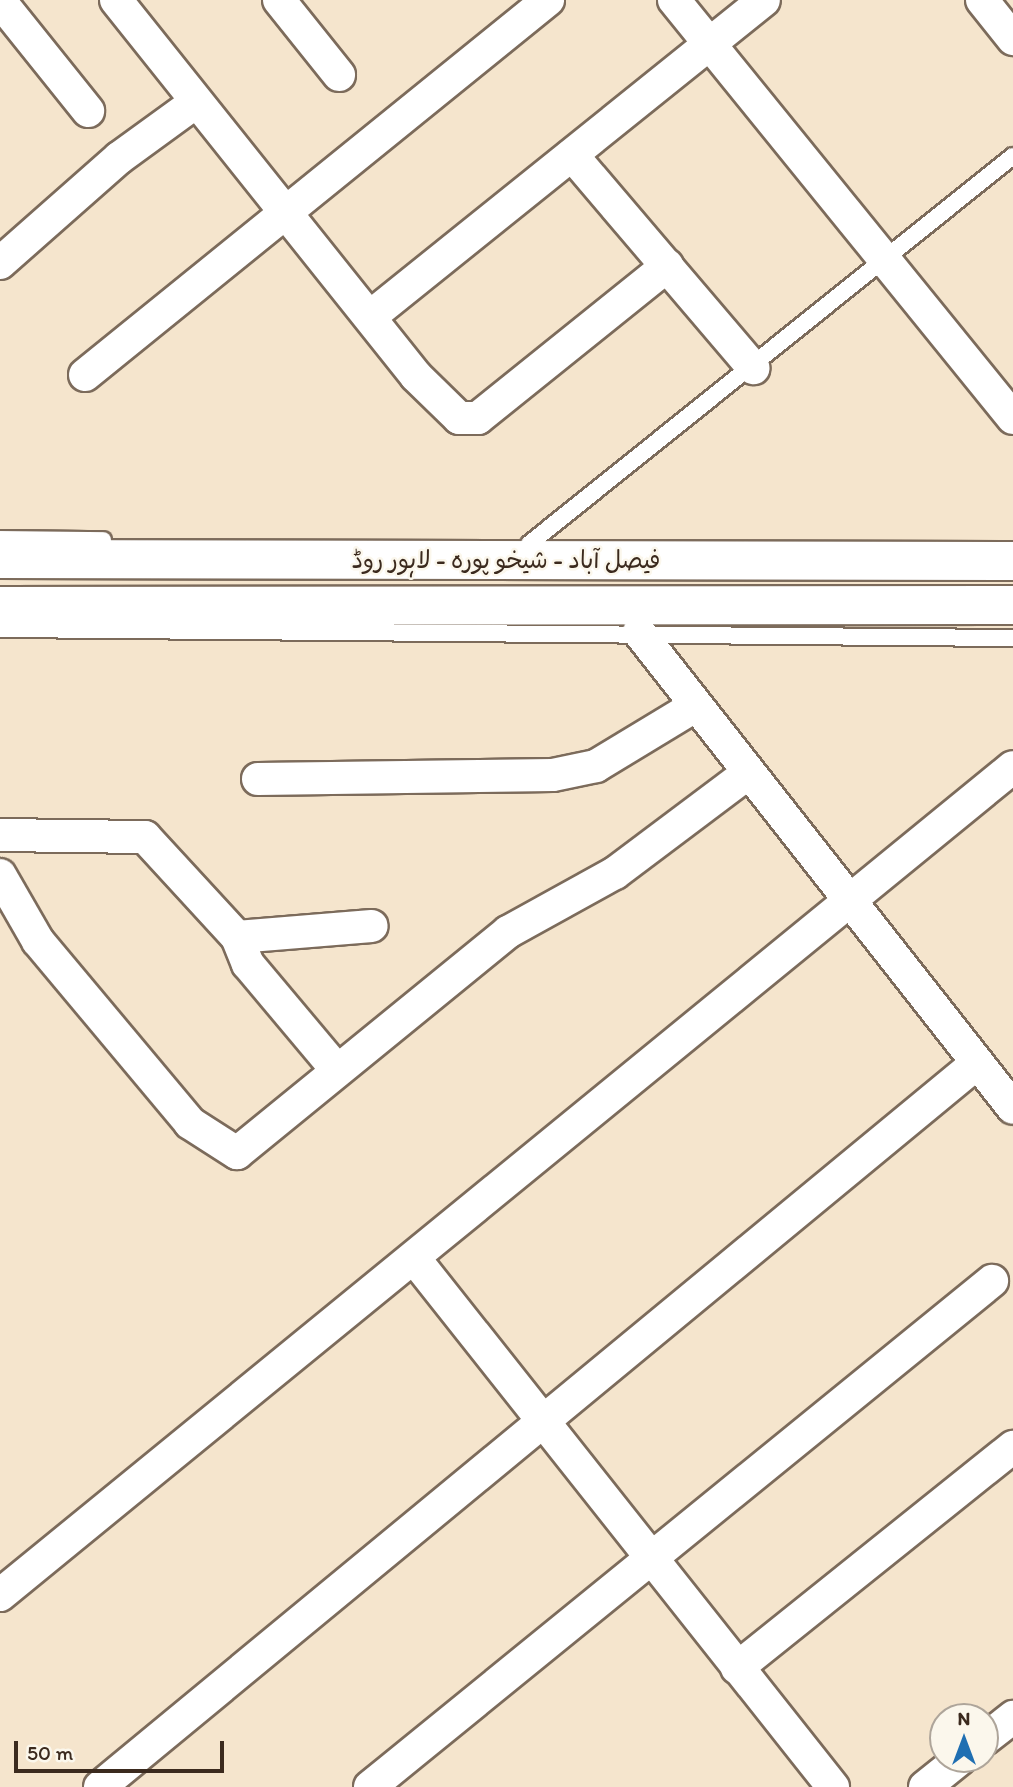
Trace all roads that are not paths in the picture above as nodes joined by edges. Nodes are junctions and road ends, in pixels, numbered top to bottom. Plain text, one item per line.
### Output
1 (116, 0) edge
2 (279, 0) edge
3 (548, 0) edge
4 (674, 0) edge
5 (764, 0) edge
6 (982, 0) edge
7 (0, 1) edge
8 (1013, 38) edge
9 (711, 44) junction
10 (339, 75) dead end
11 (196, 102) junction
12 (88, 111) dead end
13 (572, 155) junction
14 (1013, 156) edge
15 (288, 214) junction
16 (6, 247) edge
17 (887, 260) junction
18 (667, 266) junction
19 (371, 316) junction
20 (754, 368) junction
21 (85, 375) dead end
22 (1013, 418) edge
23 (0, 539) edge
24 (125, 540) dead end
25 (292, 542) dead end
26 (529, 544) junction
27 (1013, 546) edge
28 (0, 559) edge
29 (1013, 561) edge
30 (1013, 605) edge
31 (0, 606) edge
32 (0, 629) edge
33 (639, 632) junction
34 (1013, 638) edge
35 (695, 706) junction
36 (1013, 767) edge
37 (747, 774) junction
38 (258, 779) dead end
39 (0, 835) edge
40 (0, 875) edge
41 (850, 900) junction
42 (372, 926) dead end
43 (237, 937) junction
44 (976, 1063) junction
45 (337, 1070) junction
46 (1013, 1108) edge
47 (414, 1258) junction
48 (992, 1281) dead end
49 (545, 1421) junction
50 (1007, 1463) edge
51 (652, 1559) junction
52 (0, 1595) edge
53 (737, 1668) junction
54 (1013, 1717) edge
55 (999, 1728) edge
56 (942, 1773) edge
57 (100, 1787) edge
58 (370, 1787) edge
59 (833, 1787) edge
60 (925, 1787) edge

1 - 11 street
2 - 10 street
3 - 15 street
4 - 9 street
5 - 9 street
6 - 8 street
7 - 12 street
9 - 13 street
9 - 17 street
11 - 15 street
11 - 16 street
13 - 18 street
13 - 19 street
14 - 17 lane
15 - 19 street
15 - 21 street
17 - 20 lane
17 - 22 street
18 - 19 street
18 - 20 street
20 - 26 lane
23 - 24 lane
25 - 26 lane
26 - 27 lane
28 - 29 highway, فیصل آباد - شیخو پورہ - لاہور روڈ
30 - 31 highway, فیصل آباد - شیخو پورہ - لاہور روڈ
32 - 33 lane
33 - 34 lane
33 - 35 street
35 - 37 street
35 - 38 street
36 - 41 street
37 - 41 street
37 - 45 street
39 - 43 street
40 - 45 street
41 - 44 street
41 - 47 street
42 - 43 street
43 - 45 street
44 - 46 street
44 - 49 street
47 - 49 street
47 - 52 street
48 - 51 street
49 - 51 street
49 - 57 street
50 - 53 street
51 - 53 street
51 - 58 street
53 - 59 street
54 - 55 street
56 - 60 street

